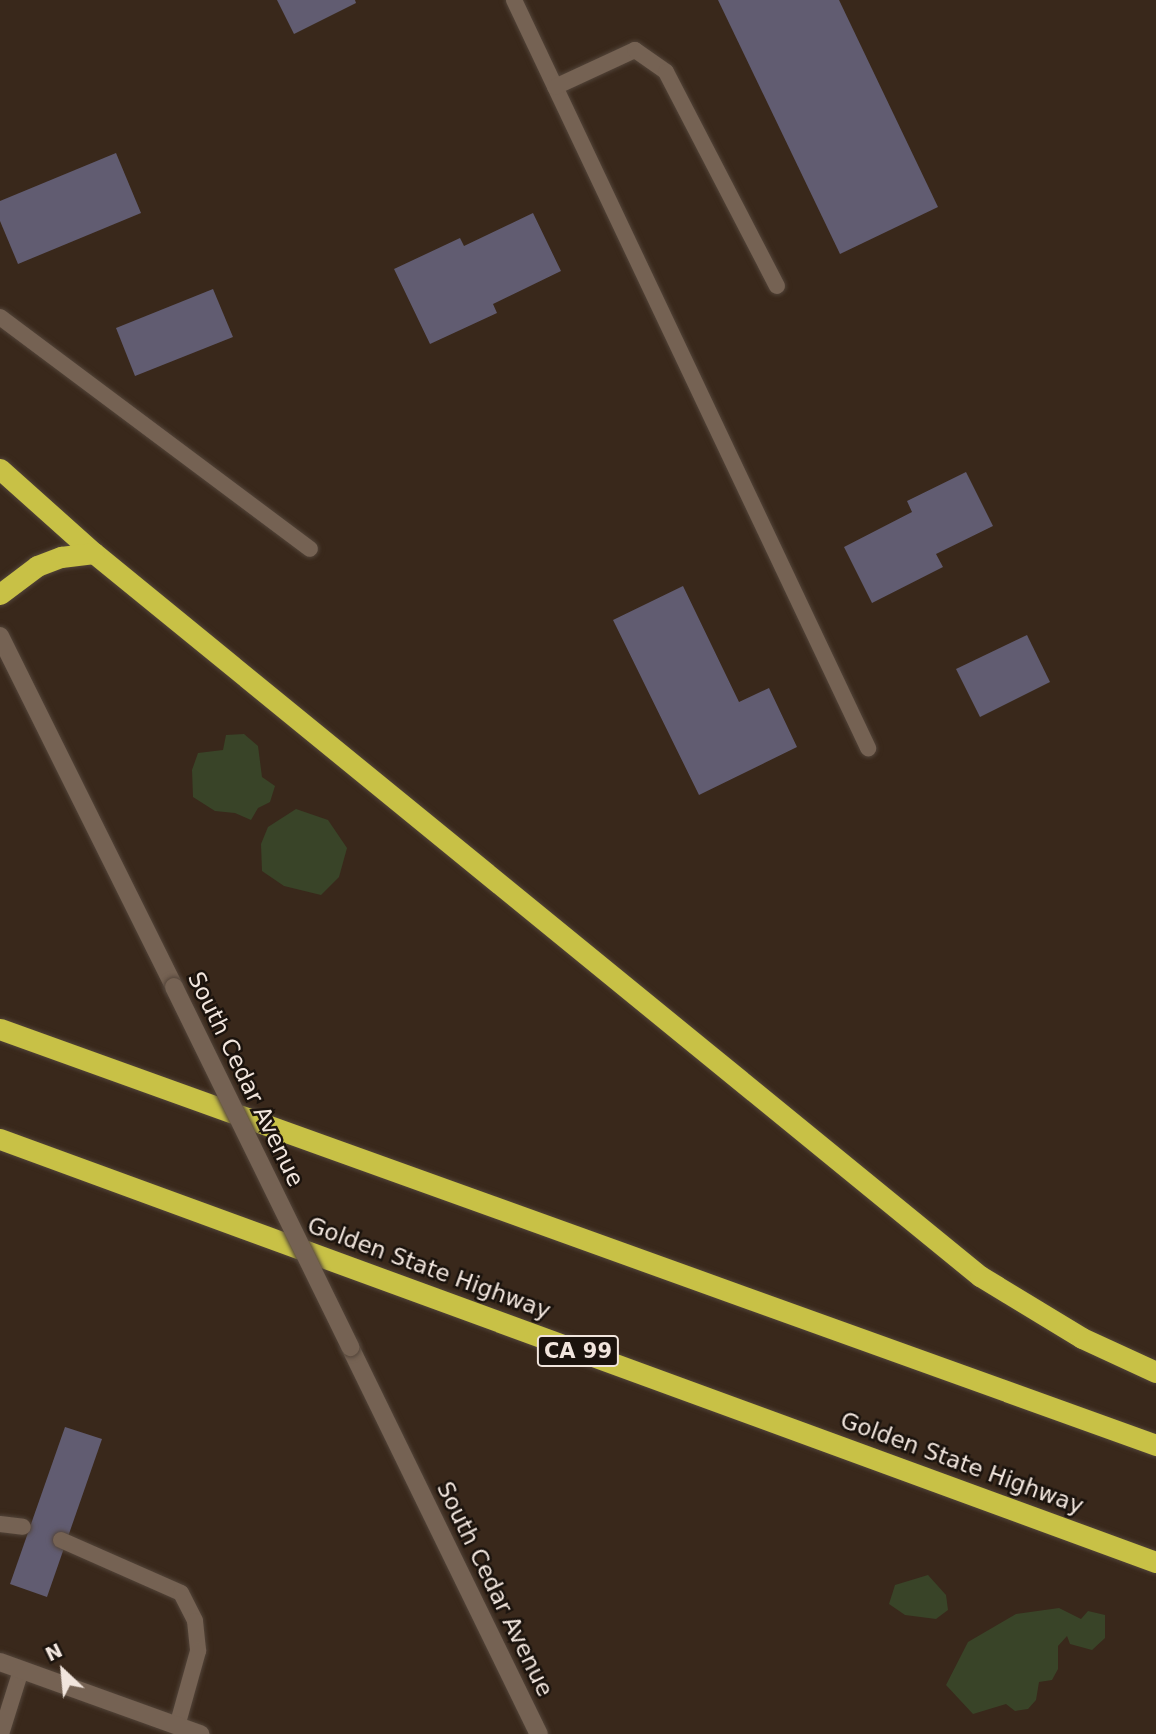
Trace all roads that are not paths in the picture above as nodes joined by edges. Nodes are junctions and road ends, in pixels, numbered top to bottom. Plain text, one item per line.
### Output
1 (514, 0) edge
2 (555, 87) junction
3 (776, 286) dead end
4 (0, 317) edge
5 (0, 469) edge
6 (310, 549) dead end
7 (94, 553) junction
8 (0, 594) edge
9 (0, 636) edge
10 (867, 748) dead end
11 (0, 1029) edge
12 (0, 1139) edge
13 (1156, 1372) edge
14 (1156, 1445) edge
15 (0, 1524) edge
16 (23, 1527) dead end
17 (61, 1540) dead end
18 (1156, 1562) edge
19 (0, 1662) edge
20 (21, 1670) junction
21 (177, 1726) junction
22 (1, 1734) edge
23 (200, 1734) edge
24 (539, 1734) edge

1 - 2 lane
2 - 3 lane
2 - 10 lane
4 - 6 lane
5 - 7 highway
7 - 8 highway
7 - 13 highway
9 - 24 street, South Cedar Avenue, bridge
11 - 14 highway
12 - 18 highway, Golden State Highway / CA 99
15 - 16 lane
17 - 21 lane
19 - 20 street
20 - 21 street
20 - 22 lane
21 - 23 street

